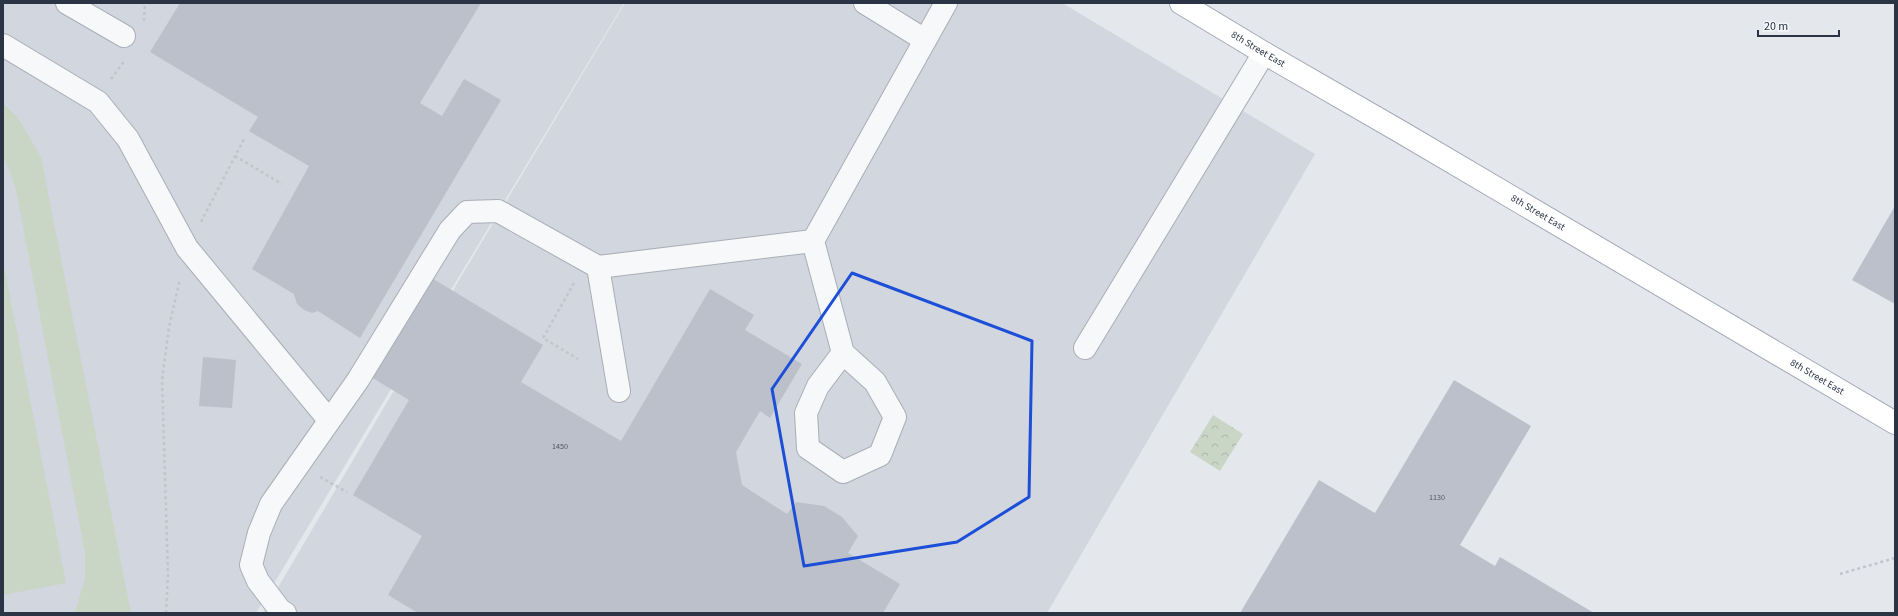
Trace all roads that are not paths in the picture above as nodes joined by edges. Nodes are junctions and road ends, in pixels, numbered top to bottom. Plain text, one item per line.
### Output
1 (67, 3) edge
2 (865, 3) edge
3 (946, 3) edge
4 (1181, 3) edge
5 (124, 36) dead end
6 (925, 40) junction
7 (3, 45) edge
8 (1264, 53) junction
9 (813, 241) junction
10 (592, 264) junction
11 (1085, 348) dead end
12 (843, 353) junction
13 (619, 392) dead end
14 (329, 420) junction
15 (1895, 422) edge
16 (285, 613) edge

1 - 5 lane
2 - 6 lane
3 - 6 lane
4 - 8 main road, 8th Street East
6 - 9 lane
7 - 14 lane
8 - 11 lane
8 - 15 main road, 8th Street East
9 - 10 lane
9 - 12 lane
10 - 13 lane
10 - 14 lane
12 - 12 lane
14 - 16 lane

